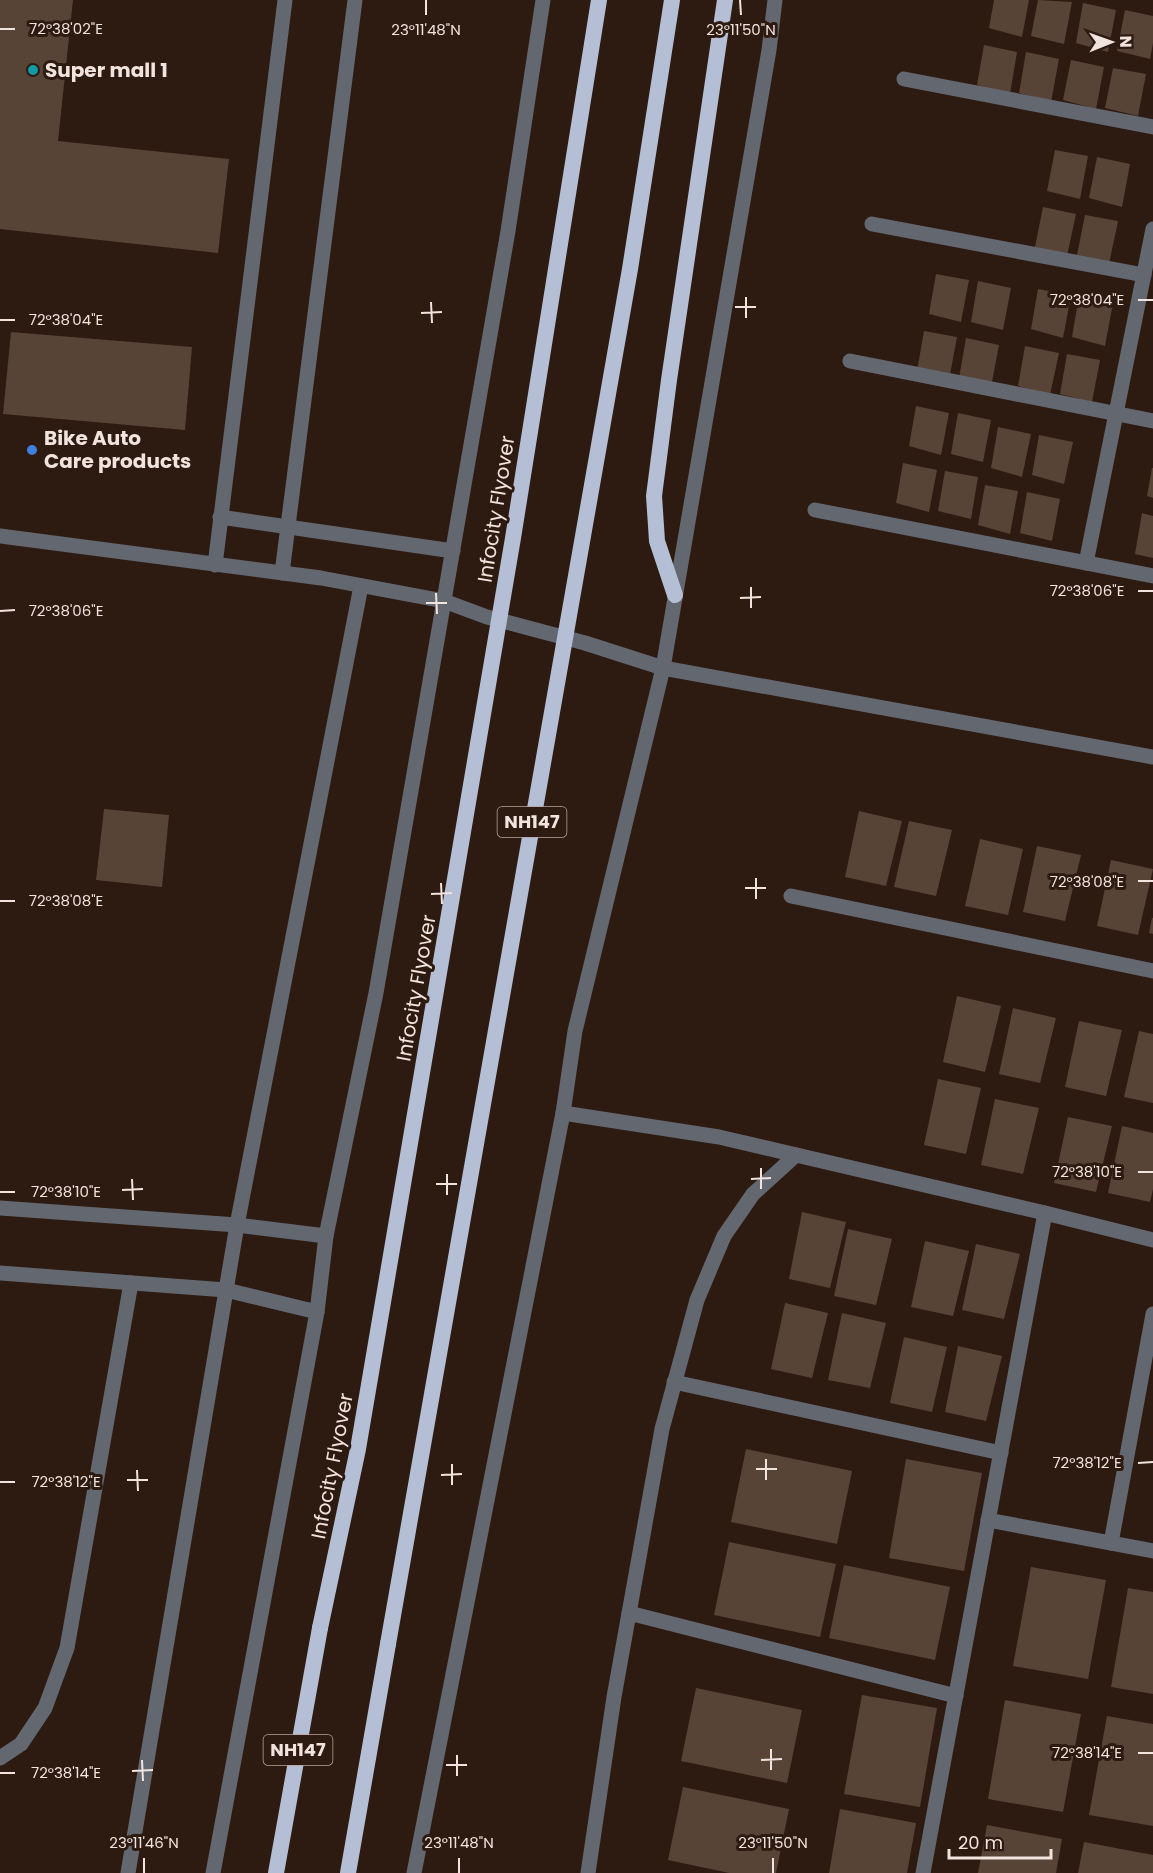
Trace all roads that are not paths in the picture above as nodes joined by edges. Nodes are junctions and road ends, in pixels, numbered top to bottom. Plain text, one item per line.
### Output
1 (285, 0) edge
2 (355, 0) edge
3 (543, 0) edge
4 (599, 0) edge
5 (672, 0) edge
6 (725, 0) edge
7 (775, 0) edge
8 (904, 79) dead end
9 (1153, 127) edge
10 (872, 224) dead end
11 (1153, 230) edge
12 (1144, 275) junction
13 (850, 361) dead end
14 (1116, 413) junction
15 (1153, 421) edge
16 (815, 510) dead end
17 (220, 517) junction
18 (289, 527) junction
19 (0, 536) edge
20 (453, 551) junction
21 (1086, 563) junction
22 (215, 565) junction
23 (282, 573) junction
24 (1153, 576) edge
25 (361, 586) junction
26 (675, 595) junction
27 (444, 601) junction
28 (663, 668) junction
29 (1153, 757) edge
30 (791, 896) dead end
31 (1153, 971) edge
32 (563, 1113) junction
33 (796, 1155) junction
34 (0, 1208) edge
35 (1045, 1213) junction
36 (237, 1225) junction
37 (326, 1236) junction
38 (1153, 1240) edge
39 (0, 1273) edge
40 (131, 1283) junction
41 (226, 1290) junction
42 (317, 1312) junction
43 (1153, 1314) edge
44 (674, 1382) junction
45 (1001, 1453) junction
46 (988, 1520) junction
47 (1111, 1543) junction
48 (1153, 1551) edge
49 (629, 1613) junction
50 (956, 1695) junction
51 (0, 1758) edge
52 (128, 1873) edge
53 (213, 1873) edge
54 (276, 1873) edge
55 (348, 1873) edge
56 (414, 1873) edge
57 (588, 1873) edge
58 (923, 1873) edge

1 - 17 street
2 - 18 street
3 - 20 street
4 - 54 highway, Infocity Flyover / NH147, bridge
5 - 55 highway, NH147, bridge
6 - 26 highway
7 - 26 street
8 - 9 street
10 - 12 street
11 - 12 street
12 - 14 street
13 - 14 street
14 - 15 street
14 - 21 street
16 - 21 street
17 - 18 street
17 - 22 street
18 - 20 street
18 - 23 street
19 - 22 street
20 - 27 street
21 - 24 street
22 - 23 street
23 - 25 street
25 - 27 street
25 - 36 street
26 - 28 street
27 - 28 street
27 - 37 street
28 - 29 street
28 - 32 street
30 - 31 street
32 - 33 street
32 - 56 street
33 - 35 street
33 - 44 street
34 - 36 street
35 - 38 street
35 - 45 street
36 - 37 street
36 - 41 street
37 - 42 street
39 - 40 street
40 - 41 street
40 - 51 street
41 - 42 street
41 - 52 street
42 - 53 street
43 - 47 street
44 - 45 street
44 - 49 street
45 - 46 street
46 - 47 street
46 - 50 street
47 - 48 street
49 - 50 street
49 - 57 street
50 - 58 street

